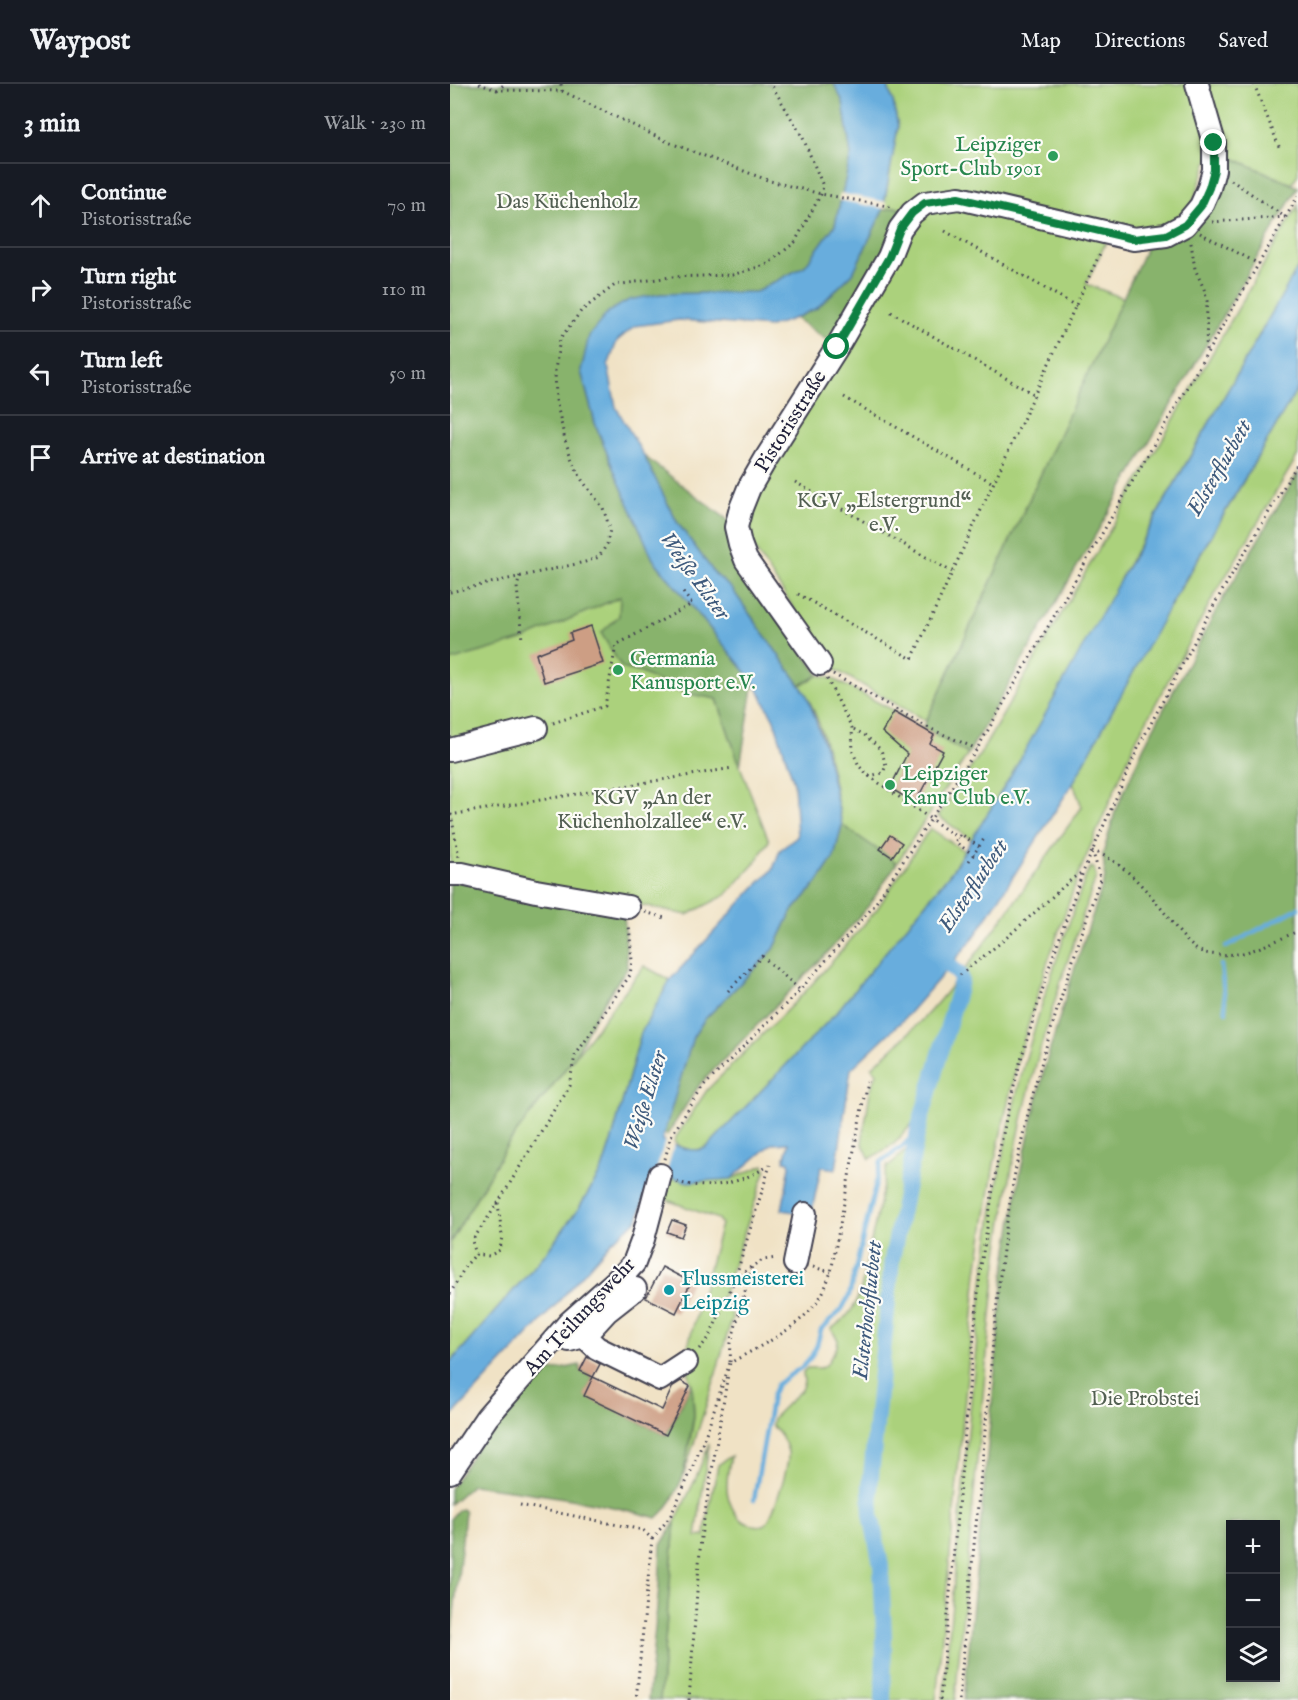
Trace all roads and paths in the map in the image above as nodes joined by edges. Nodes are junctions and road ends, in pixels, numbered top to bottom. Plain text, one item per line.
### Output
1 (479, 84) edge
2 (505, 84) edge
3 (561, 84) edge
4 (771, 84) edge
5 (1197, 84) edge
6 (1254, 84) edge
7 (497, 90) junction
8 (562, 91) junction
9 (1280, 149) dead end
10 (1214, 170) junction
11 (821, 194) junction
12 (1298, 196) edge
13 (895, 207) dead end
14 (1286, 217) junction
15 (1185, 225) junction
16 (945, 231) dead end
17 (1110, 233) junction
18 (1259, 264) junction
19 (1076, 306) junction
20 (891, 312) dead end
21 (1206, 356) junction
22 (1035, 395) junction
23 (844, 397) dead end
24 (1298, 464) edge
25 (795, 482) dead end
26 (993, 483) junction
27 (952, 572) junction
28 (520, 576) junction
29 (681, 590) dead end
30 (450, 592) edge
31 (798, 594) dead end
32 (522, 639) dead end
33 (820, 664) junction
34 (536, 728) joint
35 (852, 728) junction
36 (977, 749) junction
37 (450, 750) edge
38 (733, 768) dead end
39 (869, 776) junction
40 (451, 814) edge
41 (930, 819) junction
42 (958, 838) junction
43 (984, 839) dead end
44 (979, 847) junction
45 (1092, 851) junction
46 (974, 855) junction
47 (969, 861) dead end
48 (1083, 872) junction
49 (456, 874) edge
50 (628, 907) joint
51 (1298, 931) edge
52 (960, 975) dead end
53 (800, 990) junction
54 (728, 991) dead end
55 (867, 1081) dead end
56 (670, 1142) dead end
57 (659, 1180) joint
58 (498, 1203) junction
59 (805, 1214) dead end
60 (476, 1254) junction
61 (795, 1263) junction
62 (753, 1266) junction
63 (831, 1272) junction
64 (735, 1279) junction
65 (635, 1289) dead end
66 (450, 1294) edge
67 (584, 1336) junction
68 (553, 1343) junction
69 (687, 1362) joint
70 (730, 1363) junction
71 (450, 1472) edge
72 (520, 1506) dead end
73 (652, 1539) junction
74 (636, 1700) edge
75 (689, 1700) edge
76 (940, 1700) edge
77 (959, 1700) edge

1 - 7 path
2 - 7 path
3 - 8 path
4 - 11 path
5 - 10 lane
6 - 9 path
7 - 8 path
8 - 11 path
10 - 14 path
10 - 15 lane
11 - 13 path
11 - 28 path
12 - 14 path
14 - 15 path
14 - 18 path
15 - 17 lane, Pistorisstraße
15 - 18 path
15 - 21 path
16 - 19 path
17 - 19 path
17 - 33 lane, Pistorisstraße
18 - 21 path
19 - 22 path
20 - 22 path
21 - 36 path
22 - 26 path
23 - 26 path
24 - 45 path
25 - 27 path
26 - 27 path
27 - 31 path
28 - 30 path
28 - 32 path
29 - 34 path
33 - 35 path
33 - 36 path
34 - 37 lane
35 - 39 path
35 - 39 path
36 - 41 path
38 - 40 path
39 - 41 path
40 - 49 path
41 - 42 path
41 - 53 path
42 - 44 path
42 - 46 path
43 - 44 path
44 - 46 path
45 - 48 path
45 - 51 path
45 - 77 path
46 - 47 path
48 - 52 path
48 - 76 path
49 - 50 lane
50 - 58 path
53 - 54 path
53 - 56 path
55 - 63 path
57 - 64 path
57 - 68 lane, Am Teilungswehr
58 - 60 path
58 - 60 path
59 - 61 lane
60 - 66 path
61 - 62 path
61 - 63 path
62 - 64 path
62 - 70 path
63 - 70 path
64 - 69 path
65 - 67 lane
67 - 68 lane
67 - 69 lane
68 - 71 lane, Am Teilungswehr
70 - 73 path
70 - 75 path
72 - 73 path
73 - 74 path

